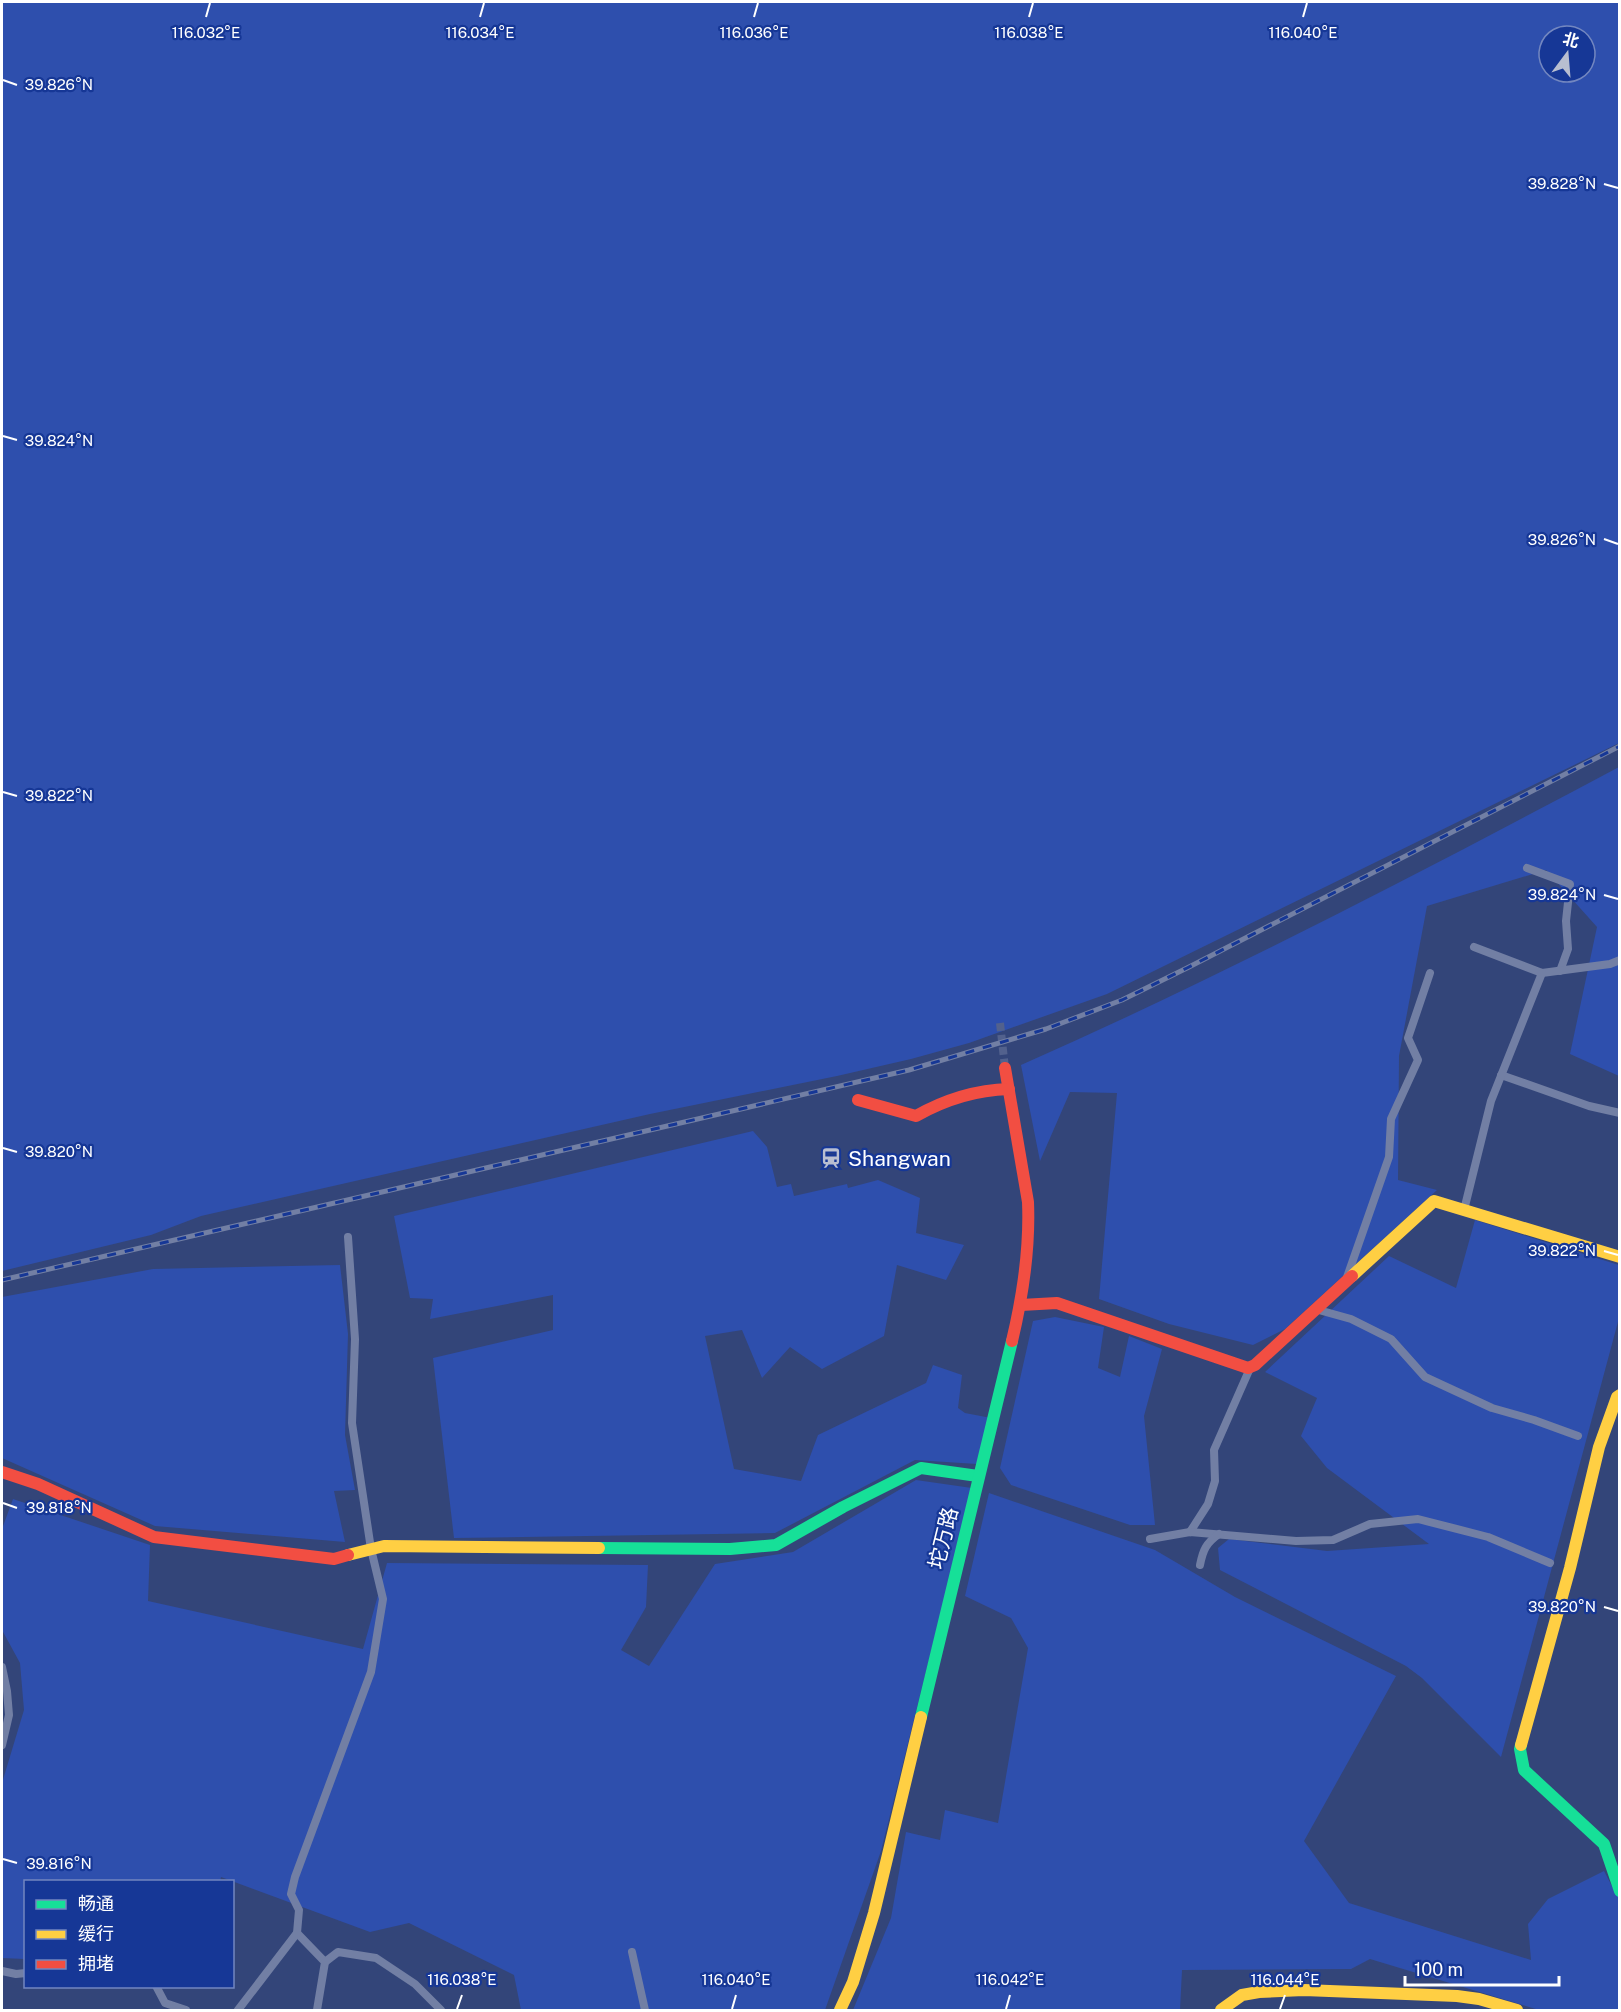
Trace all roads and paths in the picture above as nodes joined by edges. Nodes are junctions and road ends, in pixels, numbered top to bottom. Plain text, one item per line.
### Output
1 (1527, 868) dead end
2 (1474, 947) dead end
3 (1620, 960) edge
4 (1560, 971) junction
5 (1430, 973) dead end
6 (1542, 974) junction
7 (1005, 1068) tunnel mouth
8 (1501, 1075) junction
9 (1009, 1089) junction
10 (858, 1100) dead end
11 (1620, 1113) edge
12 (1464, 1210) junction
13 (348, 1237) dead end
14 (1620, 1257) edge
15 (1346, 1281) junction
16 (1020, 1305) junction
17 (1315, 1309) junction
18 (1251, 1366) junction
19 (1620, 1395) edge
20 (1578, 1436) dead end
21 (2, 1472) edge
22 (978, 1476) junction
23 (1190, 1532) junction
24 (1219, 1534) junction
25 (1150, 1539) dead end
26 (371, 1549) junction
27 (1550, 1563) dead end
28 (1200, 1565) dead end
29 (2, 1667) edge
30 (2, 1745) edge
31 (1620, 1890) edge
32 (297, 1933) junction
33 (632, 1952) dead end
34 (325, 1962) junction
35 (2, 1971) edge
36 (24, 1973) edge
37 (157, 1988) edge
38 (186, 2010) edge
39 (238, 2010) edge
40 (317, 2010) edge
41 (441, 2010) edge
42 (645, 2010) edge
43 (840, 2010) edge
44 (1221, 2010) edge
45 (1517, 2010) edge

1 - 4 street
2 - 6 street
3 - 4 street
4 - 6 street
5 - 15 street
6 - 8 street
7 - 9 street, 坨万路
8 - 11 street
8 - 12 street
9 - 10 street
9 - 16 street, 坨万路
12 - 14 street
12 - 15 street
13 - 26 street
15 - 17 street
16 - 18 street
16 - 22 street, 坨万路
17 - 18 street
17 - 20 street
18 - 23 street
19 - 31 street
21 - 26 street
22 - 26 street
22 - 43 street, 坨万路
23 - 24 street
23 - 25 street
24 - 27 street
24 - 28 street
26 - 32 street
29 - 30 street
32 - 34 street
32 - 39 street
33 - 42 street
34 - 40 street
34 - 41 street
35 - 36 street
37 - 38 street
44 - 45 street

